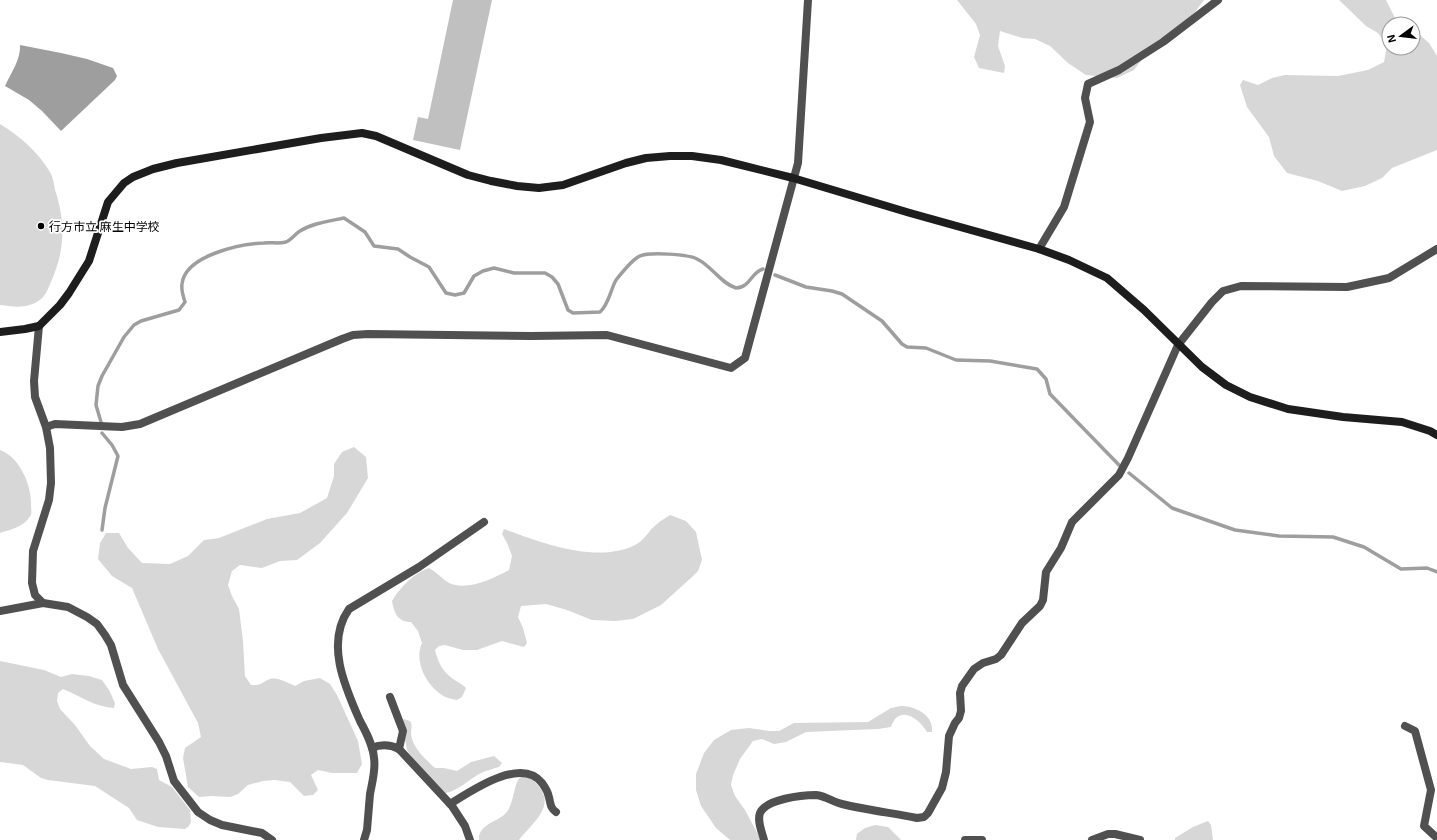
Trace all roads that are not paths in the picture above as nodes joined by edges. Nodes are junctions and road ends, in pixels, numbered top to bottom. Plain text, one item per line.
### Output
1 (808, 0) edge
2 (1218, 0) edge
3 (793, 178) junction
4 (1039, 249) junction
5 (1437, 250) edge
6 (39, 326) junction
7 (0, 332) edge
8 (1178, 345) junction
9 (46, 427) junction
10 (1437, 435) edge
11 (484, 522) dead end
12 (43, 603) junction
13 (0, 611) edge
14 (390, 697) dead end
15 (1405, 726) dead end
16 (372, 748) junction
17 (399, 749) junction
18 (450, 804) junction
19 (556, 812) dead end
20 (1437, 838) edge
21 (272, 840) edge
22 (364, 840) edge
23 (470, 840) edge
24 (764, 840) edge
25 (965, 840) edge
26 (982, 840) edge
27 (1092, 840) edge
28 (1140, 840) edge

1 - 3 street
2 - 4 street
3 - 4 street
3 - 6 street
3 - 9 street
4 - 8 street
5 - 8 street
6 - 7 street
6 - 9 street
8 - 10 street
8 - 24 street
9 - 12 street
11 - 16 street
12 - 13 street
12 - 21 street
14 - 17 street
15 - 20 street
16 - 17 street
16 - 22 street
17 - 18 street
18 - 19 street
18 - 23 street
25 - 26 street
27 - 28 street

